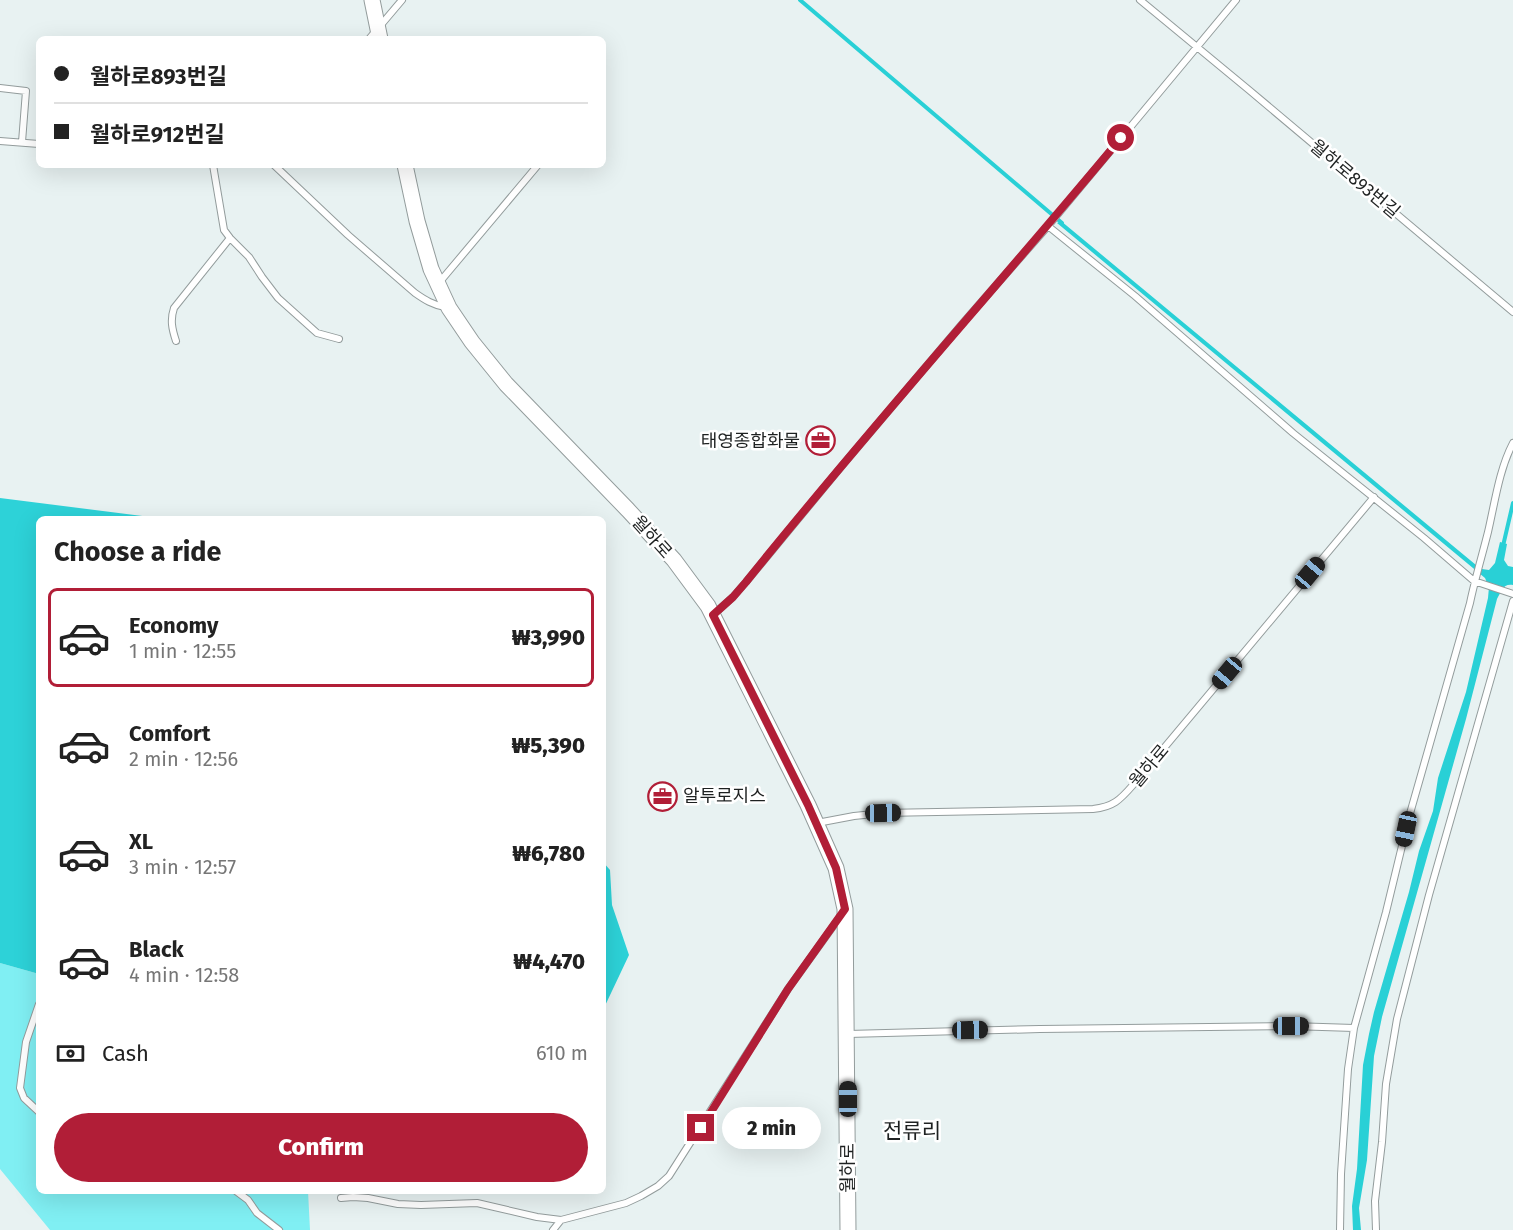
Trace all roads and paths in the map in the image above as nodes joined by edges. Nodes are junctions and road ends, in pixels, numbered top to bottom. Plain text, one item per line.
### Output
1 (372, 0) edge
2 (402, 0) edge
3 (1140, 0) edge
4 (1236, 0) edge
5 (376, 36) edge
6 (1197, 47) junction
7 (0, 88) edge
8 (0, 141) edge
9 (22, 142) junction
10 (36, 144) edge
11 (214, 168) edge
12 (277, 168) edge
13 (406, 168) edge
14 (536, 168) edge
15 (1050, 223) junction
16 (230, 238) junction
17 (438, 285) junction
18 (449, 308) junction
19 (1513, 312) edge
20 (339, 339) dead end
21 (176, 341) dead end
22 (1513, 443) edge
23 (1374, 497) junction
24 (1477, 580) junction
25 (1510, 593) edge
26 (1513, 602) edge
27 (713, 615) junction
28 (816, 824) junction
29 (845, 909) junction
30 (36, 1013) edge
31 (1354, 1028) junction
32 (847, 1034) junction
33 (36, 1109) edge
34 (240, 1194) edge
35 (341, 1198) dead end
36 (561, 1220) junction
37 (279, 1230) edge
38 (553, 1230) edge
39 (848, 1230) edge
40 (1340, 1230) edge
41 (1376, 1230) edge

1 - 5 street
2 - 5 lane
3 - 6 lane, 월하로893번길
4 - 6 lane
6 - 15 lane
6 - 19 lane, 월하로893번길
7 - 9 lane
8 - 9 lane
9 - 10 lane
11 - 16 lane
12 - 18 lane
13 - 17 street, 월하로
14 - 17 lane
15 - 23 lane
15 - 27 lane
16 - 20 lane
16 - 21 lane
17 - 18 street, 월하로
18 - 27 street, 월하로
22 - 24 lane
23 - 24 lane
23 - 28 lane, 월하로
24 - 25 lane
24 - 31 lane
26 - 41 lane
27 - 28 street, 월하로
28 - 29 street, 월하로
29 - 32 street, 월하로
29 - 36 lane
30 - 33 lane
31 - 32 lane
31 - 40 lane
32 - 39 street, 월하로
34 - 37 lane
35 - 36 lane
36 - 38 lane

